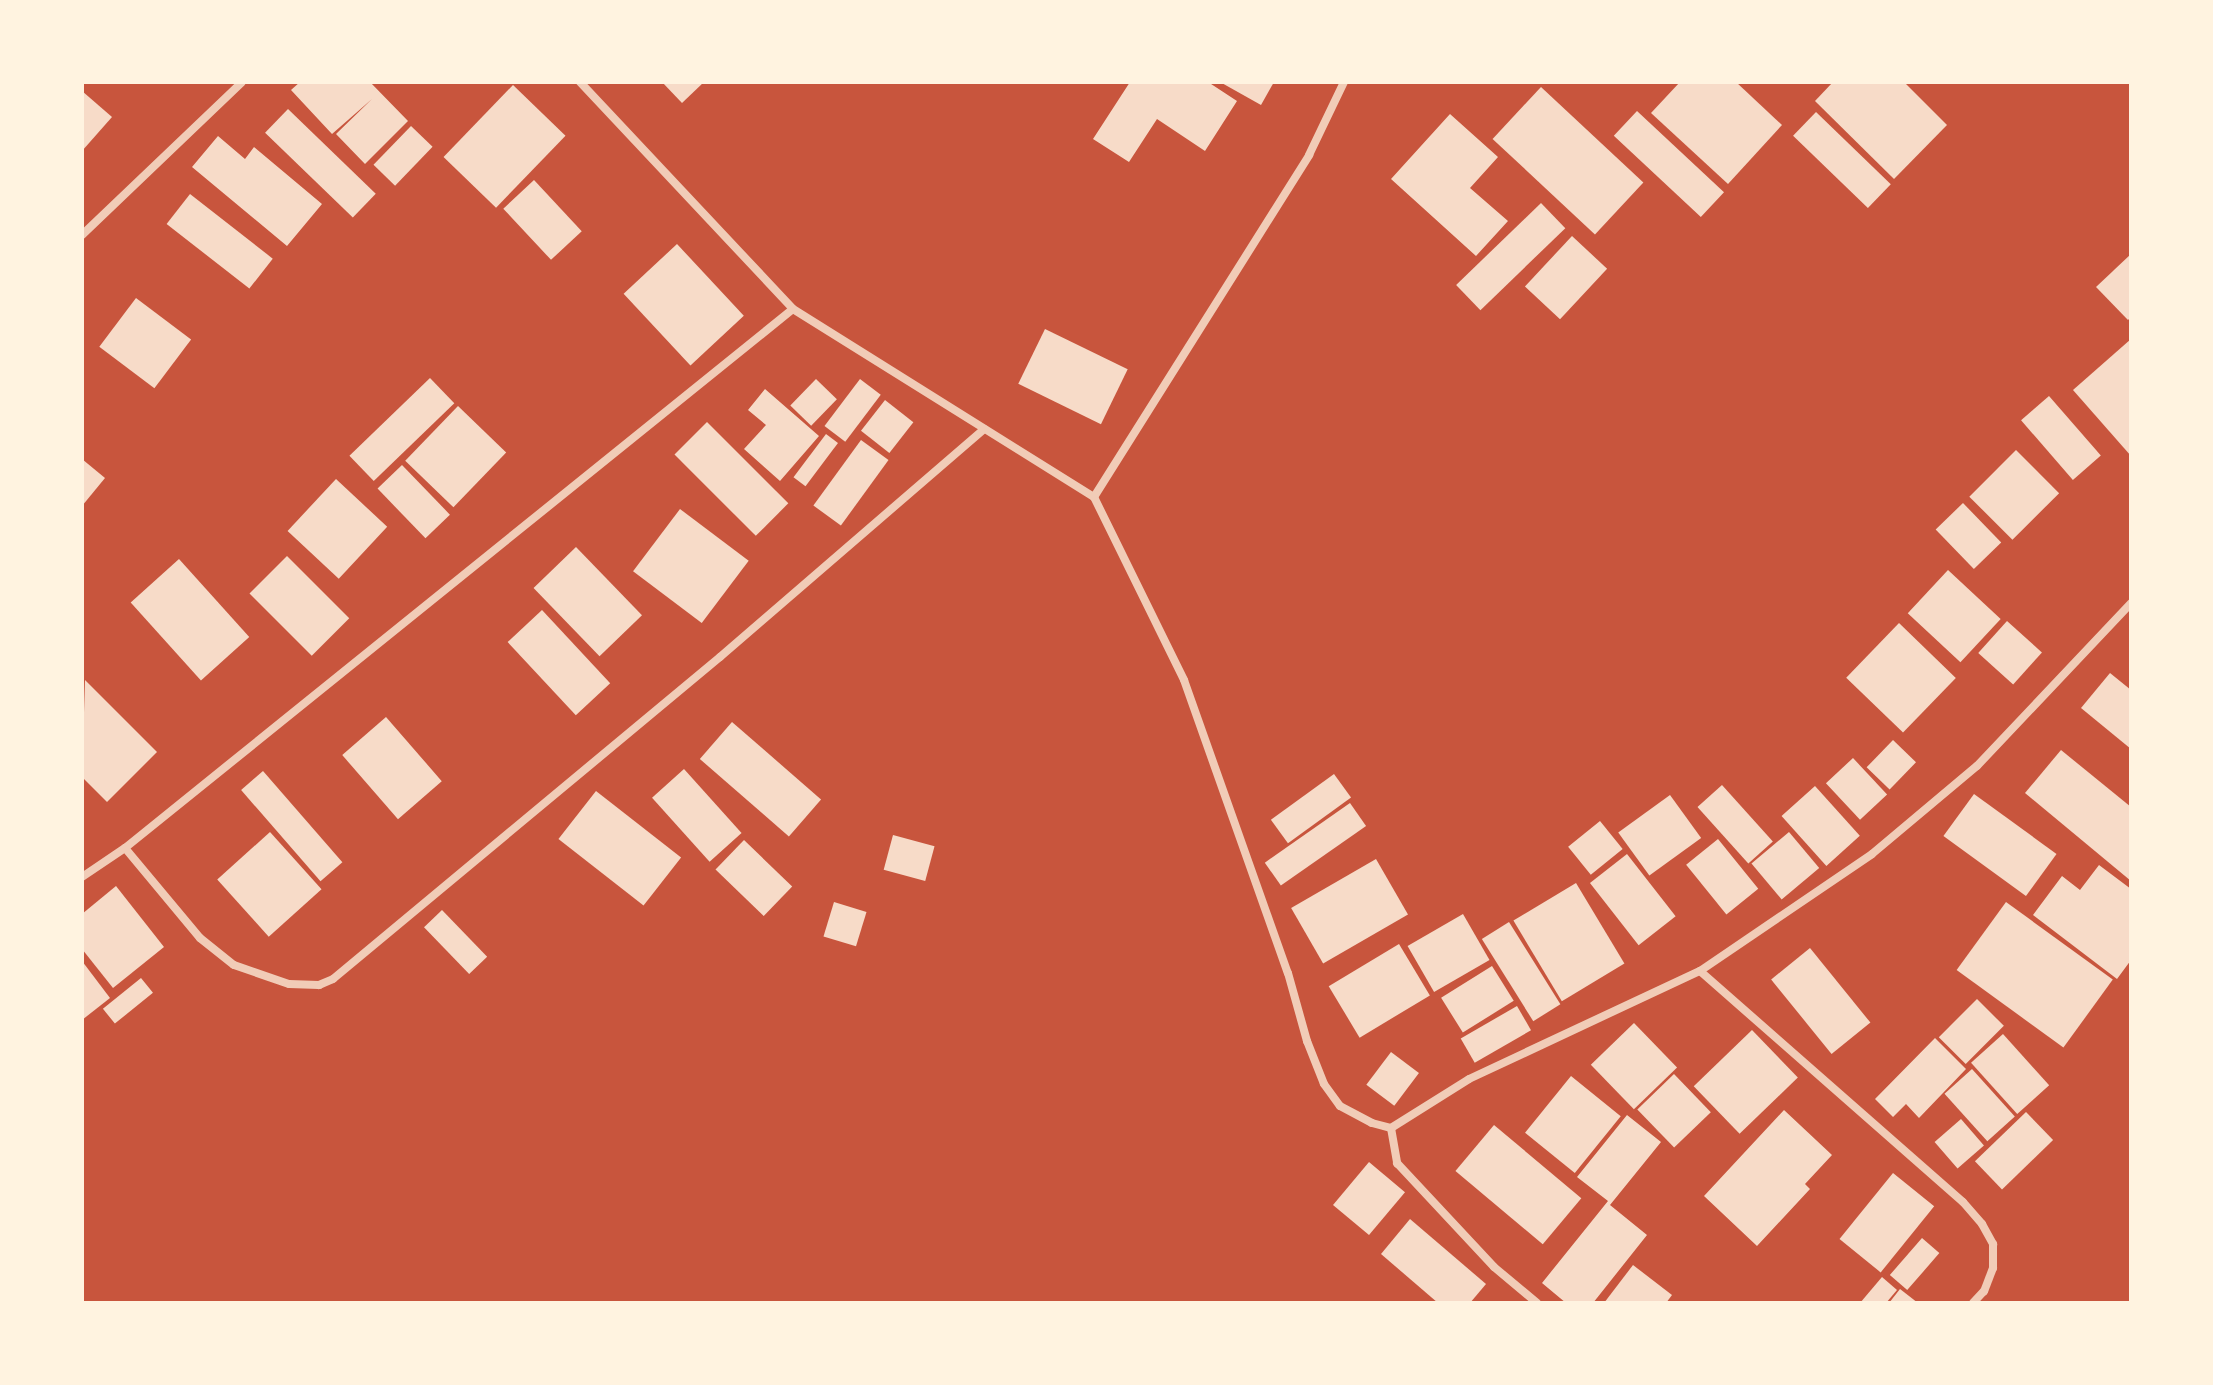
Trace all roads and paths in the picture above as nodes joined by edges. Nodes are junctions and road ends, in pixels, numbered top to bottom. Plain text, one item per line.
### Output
1 (242, 82) edge
2 (580, 82) edge
3 (1344, 82) edge
4 (82, 235) edge
5 (793, 309) junction
6 (984, 429) junction
7 (1094, 497) junction
8 (2131, 603) edge
9 (125, 848) junction
10 (82, 877) edge
11 (1700, 971) junction
12 (1391, 1128) junction
13 (1537, 1303) edge
14 (1973, 1303) edge

1 - 4 street
2 - 5 street
3 - 7 street
5 - 6 street
5 - 9 street
6 - 7 street
6 - 9 street
7 - 12 street
8 - 11 street
9 - 10 street
11 - 12 street
11 - 14 street
12 - 13 street

